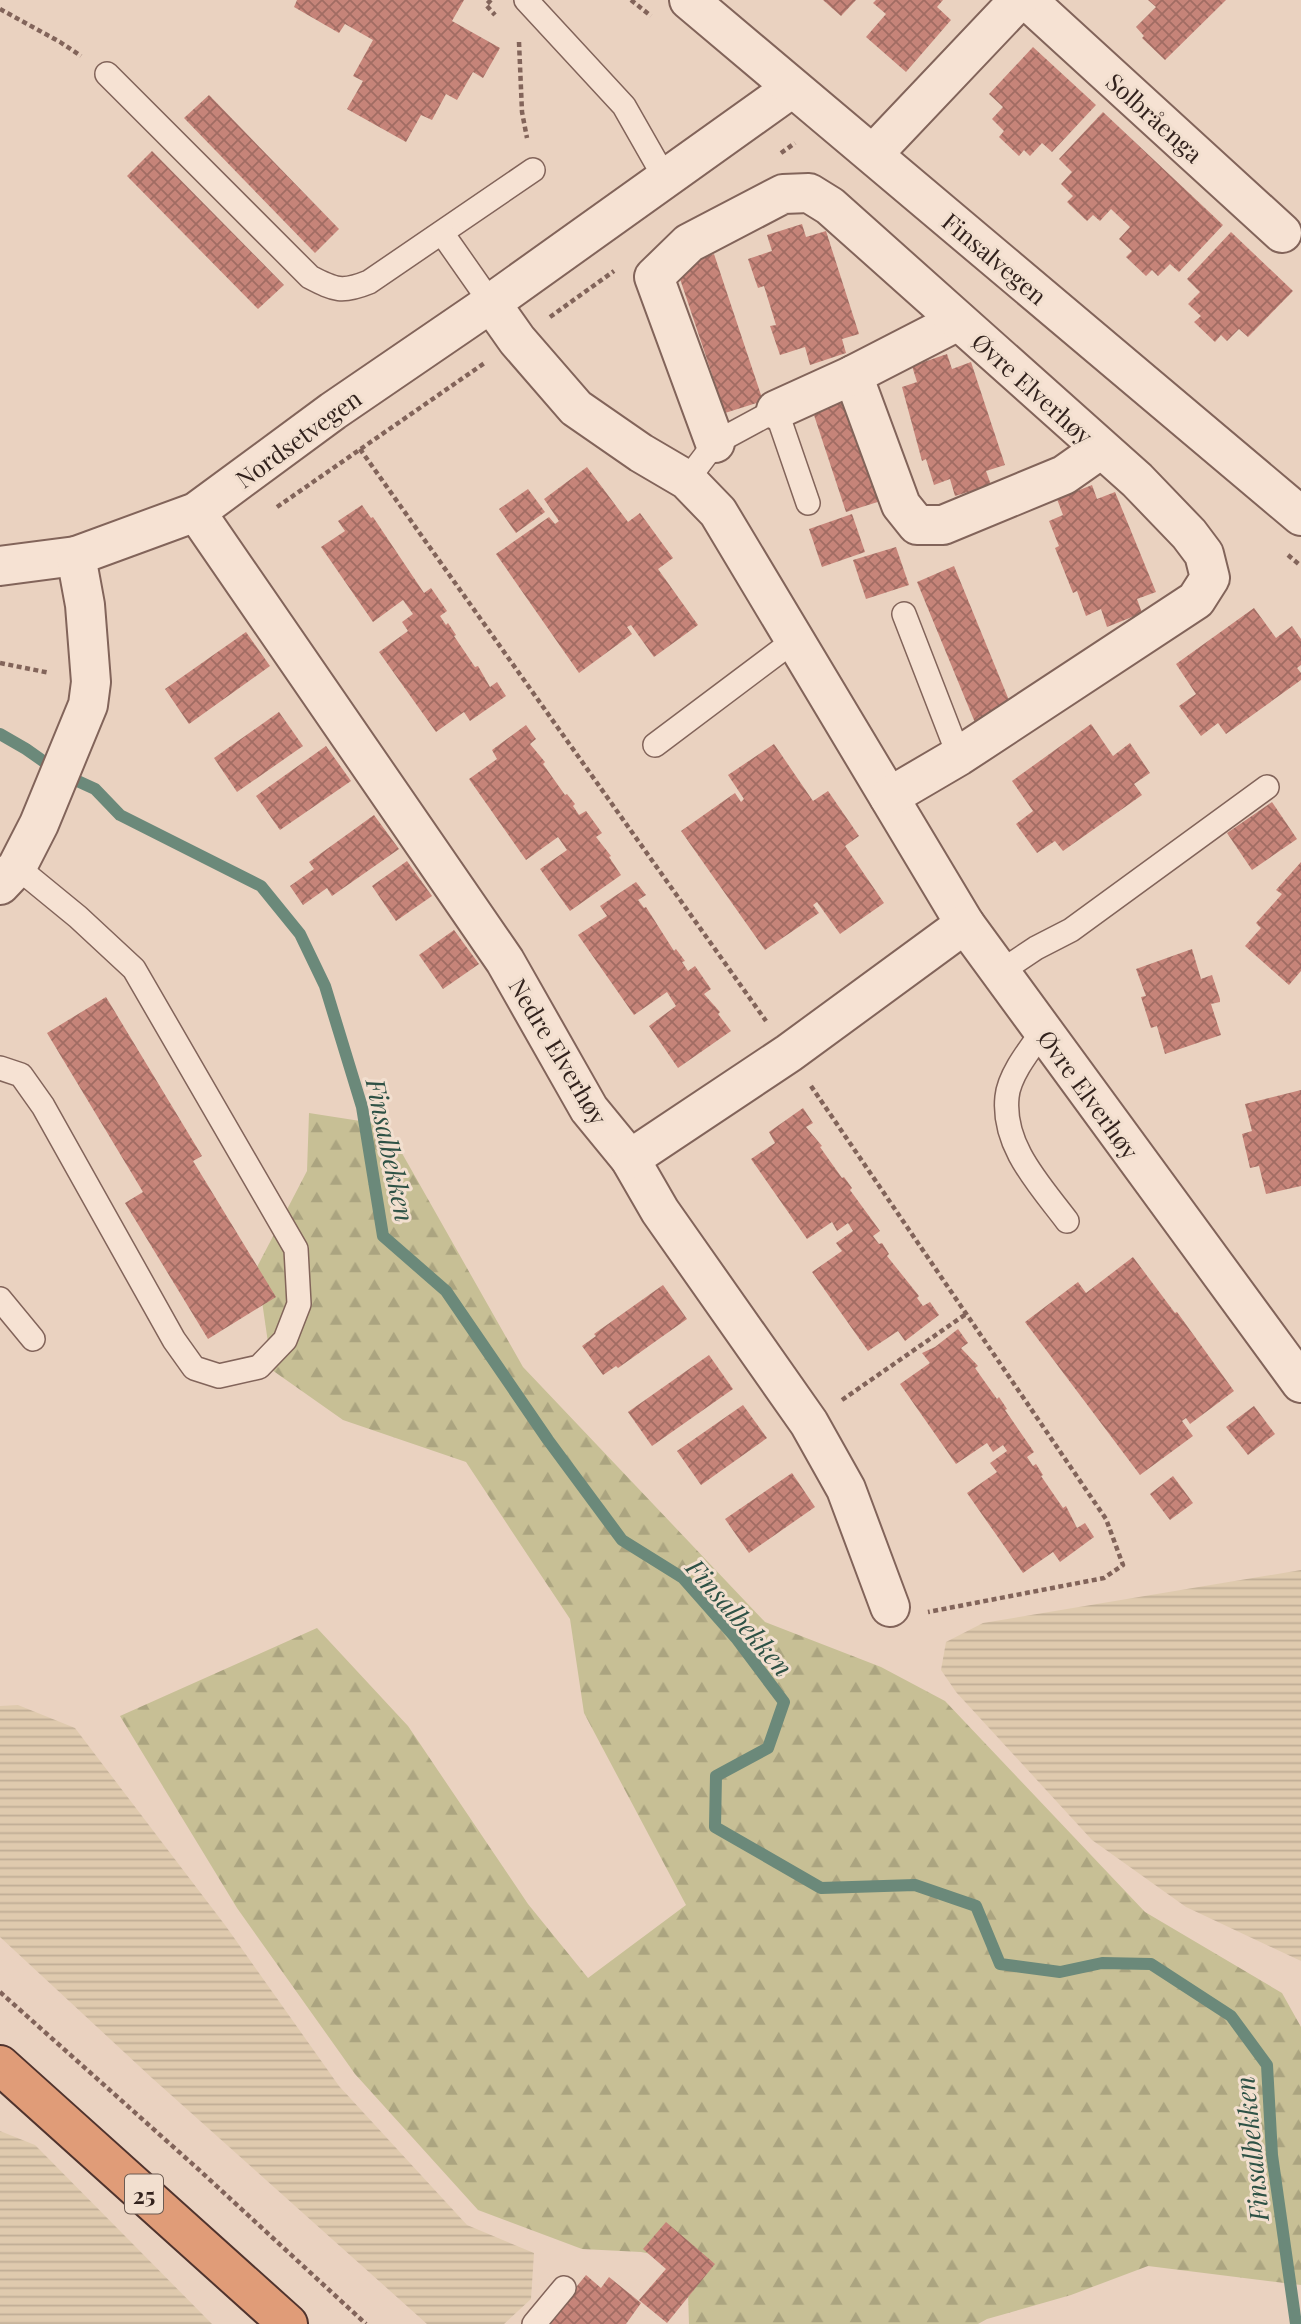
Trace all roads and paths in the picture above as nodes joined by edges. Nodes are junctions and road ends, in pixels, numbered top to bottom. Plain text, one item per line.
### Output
1 (491, 0) edge
2 (526, 0) edge
3 (689, 0) edge
4 (1020, 0) edge
5 (1027, 0) edge
6 (0, 9) edge
7 (503, 23) dead end
8 (511, 32) dead end
9 (107, 74) joint
10 (792, 88) junction
11 (873, 154) junction
12 (533, 170) joint
13 (665, 178) junction
14 (442, 233) junction
15 (1283, 233) dead end
16 (491, 303) junction
17 (958, 321) junction
18 (853, 375) junction
19 (776, 410) junction
20 (715, 443) junction
21 (1101, 449) junction
22 (687, 480) junction
23 (808, 503) dead end
24 (196, 512) junction
25 (1301, 516) edge
26 (76, 556) junction
27 (0, 566) edge
28 (904, 614) dead end
29 (796, 639) junction
30 (0, 663) edge
31 (89, 694) junction
32 (655, 745) dead end
33 (960, 756) junction
34 (1267, 787) dead end
35 (889, 797) junction
36 (8, 876) edge
37 (965, 924) junction
38 (1000, 972) junction
39 (1043, 1031) junction
40 (0, 1068) edge
41 (630, 1159) junction
42 (1067, 1221) dead end
43 (0, 1299) edge
44 (966, 1314) dead end
45 (33, 1339) dead end
46 (1301, 1384) edge
47 (809, 1423) junction
48 (890, 1607) dead end
49 (0, 1992) edge
50 (6, 2079) edge
51 (564, 2288) dead end
52 (288, 2324) edge
53 (366, 2324) edge
54 (534, 2324) edge

1 - 7 path
2 - 13 lane
3 - 10 street, Finsalvegen
4 - 11 street
5 - 15 street, Solbråenga
6 - 9 path
8 - 12 path
9 - 14 lane
10 - 11 street, Finsalvegen
10 - 13 street, Nordsetvegen
11 - 25 street, Finsalvegen
12 - 14 lane
13 - 16 street, Nordsetvegen
14 - 16 lane
16 - 22 street, Øvre Elverhøy
16 - 24 street, Nordsetvegen
17 - 18 street
17 - 20 street, Øvre Elverhøy
17 - 21 street, Øvre Elverhøy
18 - 19 street
18 - 21 street
19 - 20 lane
19 - 23 lane
20 - 22 lane
21 - 33 street, Øvre Elverhøy
22 - 29 street, Øvre Elverhøy
24 - 26 street, Nordsetvegen
24 - 41 street, Nedre Elverhøy
26 - 27 street, Nordsetvegen
26 - 31 street
28 - 33 lane
29 - 32 lane
29 - 35 street, Øvre Elverhøy
30 - 31 path
31 - 36 street
33 - 35 street, Øvre Elverhøy
34 - 38 lane
35 - 37 street, Øvre Elverhøy
36 - 40 lane
37 - 38 street, Øvre Elverhøy
37 - 41 street
38 - 39 street, Øvre Elverhøy
39 - 42 lane
39 - 46 street, Øvre Elverhøy
41 - 47 street, Nedre Elverhøy
43 - 45 lane
44 - 47 path
47 - 48 street, Nedre Elverhøy
49 - 53 path
50 - 52 highway, 25
51 - 54 lane

